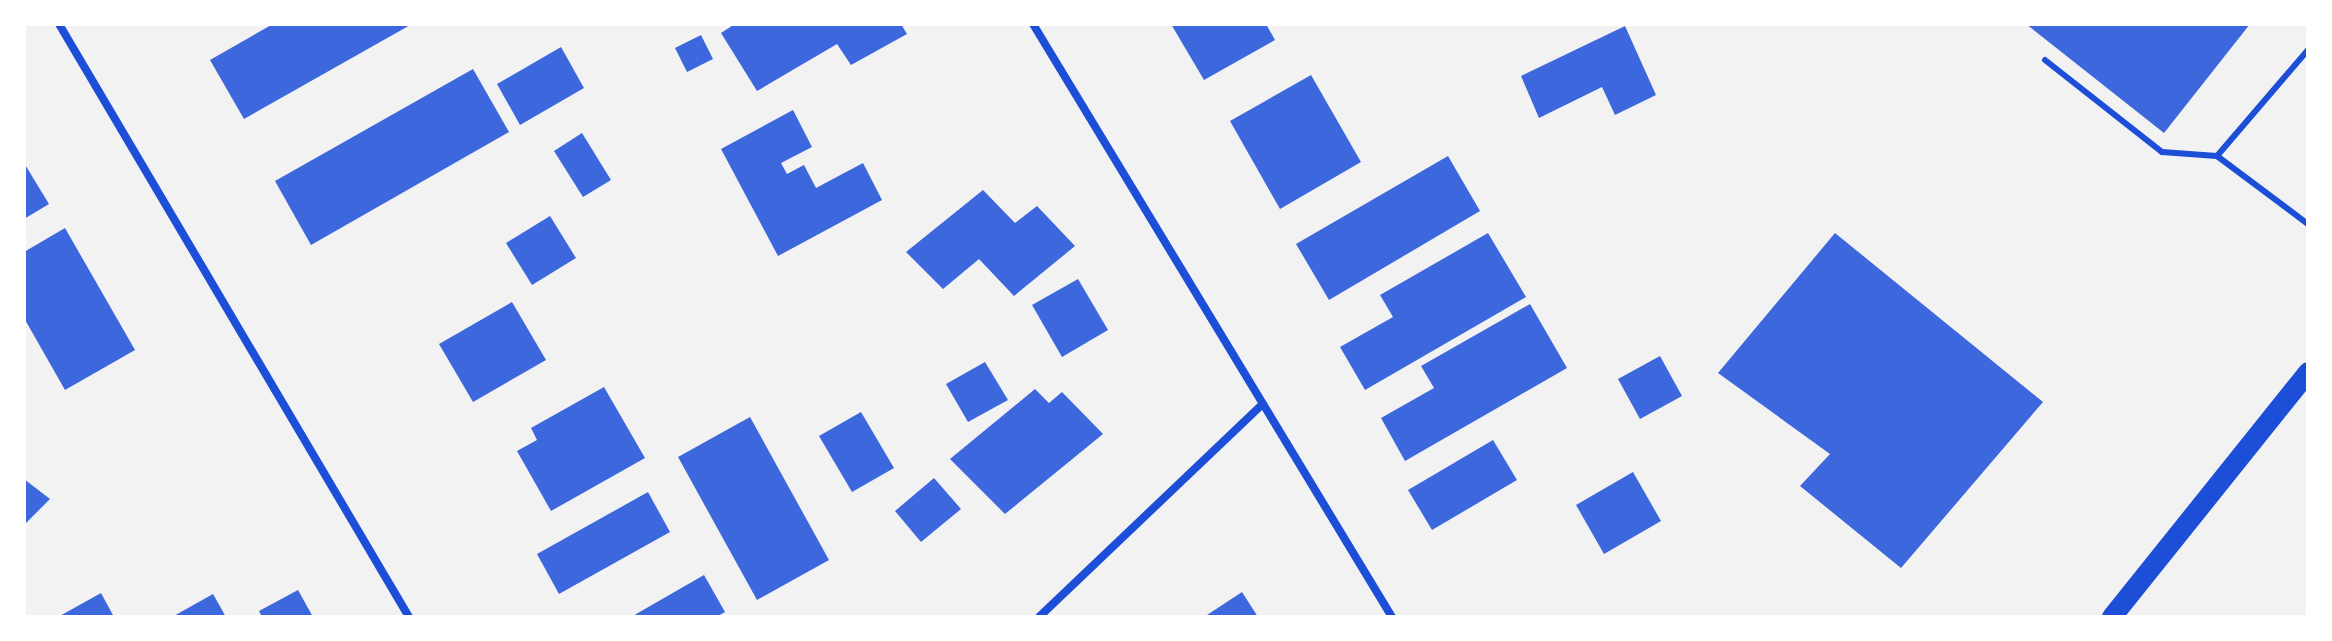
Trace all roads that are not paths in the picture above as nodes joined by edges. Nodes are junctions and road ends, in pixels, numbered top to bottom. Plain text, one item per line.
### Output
1 (59, 24) edge
2 (1033, 24) edge
3 (2308, 50) edge
4 (2045, 60) dead end
5 (2217, 156) junction
6 (2308, 224) edge
7 (2308, 372) edge
8 (1263, 404) junction
9 (409, 617) edge
10 (1039, 617) edge
11 (1392, 617) edge
12 (2112, 617) edge

1 - 9 street
2 - 8 street
3 - 5 lane
4 - 5 lane
5 - 6 lane
7 - 12 main road
8 - 10 street
8 - 11 street

